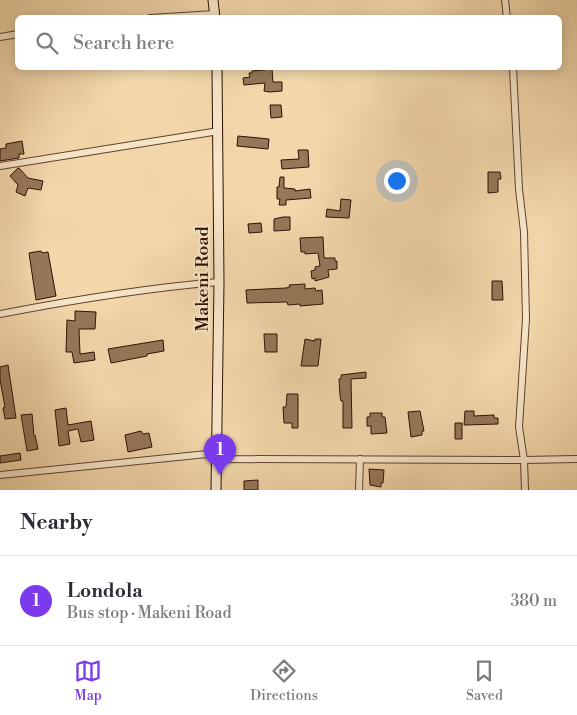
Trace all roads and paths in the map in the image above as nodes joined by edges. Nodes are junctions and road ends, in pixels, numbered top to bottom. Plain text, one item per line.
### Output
1 (214, 0) edge
2 (504, 0) edge
3 (215, 15) edge
4 (506, 15) edge
5 (15, 34) edge
6 (0, 37) edge
7 (217, 70) edge
8 (513, 70) edge
9 (219, 131) junction
10 (0, 166) edge
11 (219, 282) junction
12 (0, 314) edge
13 (217, 456) junction
14 (360, 459) junction
15 (577, 459) edge
16 (524, 460) junction
17 (0, 476) edge
18 (216, 490) edge
19 (359, 490) edge
20 (525, 490) edge

1 - 3 main road
2 - 4 street
5 - 6 street
7 - 9 main road, Makeni Road
8 - 16 street
9 - 10 street
9 - 11 main road, Makeni Road
11 - 12 street
11 - 13 main road, Makeni Road
13 - 14 street
13 - 17 street
13 - 18 main road, Makeni Road
14 - 16 street
14 - 19 street
15 - 16 street
16 - 20 street

